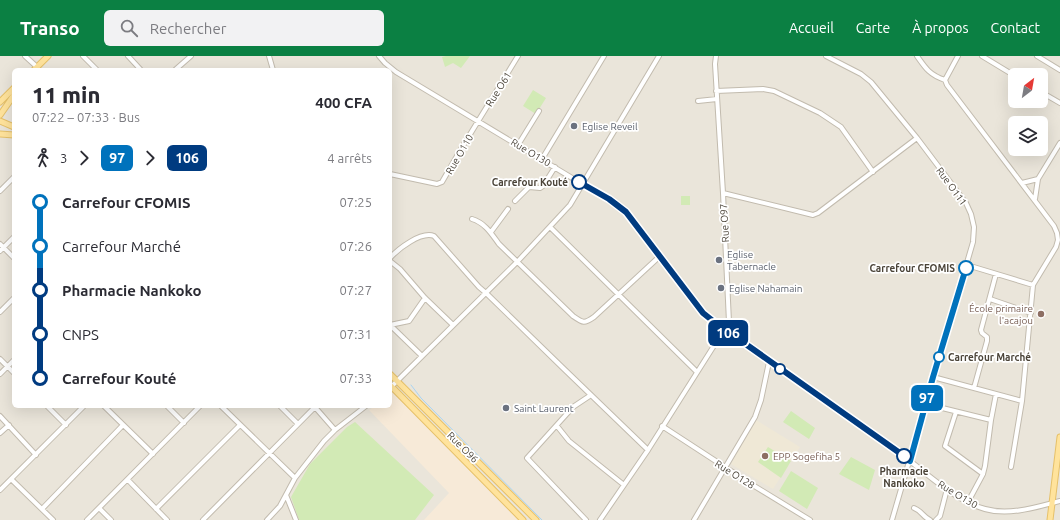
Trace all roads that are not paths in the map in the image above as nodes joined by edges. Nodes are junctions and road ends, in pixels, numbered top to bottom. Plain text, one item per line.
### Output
1 (25, 56) edge
2 (48, 56) edge
3 (83, 56) edge
4 (128, 56) edge
5 (191, 56) edge
6 (269, 56) edge
7 (379, 56) edge
8 (518, 56) edge
9 (604, 56) edge
10 (659, 56) edge
11 (716, 56) edge
12 (917, 56) edge
13 (958, 56) edge
14 (982, 56) edge
15 (1037, 56) edge
16 (828, 57) edge
17 (36, 68) edge
18 (95, 68) edge
19 (139, 68) edge
20 (177, 68) edge
21 (272, 68) edge
22 (391, 68) edge
23 (392, 69) edge
24 (1060, 70) edge
25 (1008, 72) edge
26 (946, 80) junction
27 (12, 90) edge
28 (716, 91) junction
29 (1048, 96) edge
30 (12, 97) edge
31 (716, 99) junction
32 (698, 101) dead end
33 (0, 102) edge
34 (1060, 103) edge
35 (539, 111) dead end
36 (0, 115) edge
37 (0, 121) edge
38 (478, 121) junction
39 (12, 127) edge
40 (0, 134) edge
41 (12, 135) edge
42 (918, 138) junction
43 (1060, 143) edge
44 (518, 145) junction
45 (542, 159) junction
46 (555, 167) junction
47 (873, 172) junction
48 (392, 174) edge
49 (12, 179) edge
50 (1038, 179) junction
51 (1022, 183) junction
52 (583, 184) junction
53 (0, 191) edge
54 (723, 193) junction
55 (1035, 200) junction
56 (515, 201) dead end
57 (508, 209) dead end
58 (472, 219) dead end
59 (550, 227) junction
60 (491, 232) junction
61 (12, 239) edge
62 (1, 248) edge
63 (12, 256) edge
64 (660, 256) junction
65 (392, 257) edge
66 (518, 261) junction
67 (392, 262) edge
68 (967, 265) junction
69 (996, 274) junction
70 (1033, 285) junction
71 (486, 293) junction
72 (619, 295) junction
73 (425, 298) junction
74 (990, 299) junction
75 (12, 300) edge
76 (0, 312) edge
77 (1031, 312) junction
78 (392, 325) edge
79 (453, 325) junction
80 (392, 327) edge
81 (724, 330) junction
82 (422, 356) junction
83 (0, 359) edge
84 (12, 362) edge
85 (769, 362) junction
86 (7, 366) junction
87 (12, 371) edge
88 (697, 372) junction
89 (0, 374) edge
90 (392, 376) edge
91 (933, 377) junction
92 (398, 381) junction
93 (392, 386) edge
94 (392, 388) edge
95 (974, 388) junction
96 (996, 394) junction
97 (591, 395) junction
98 (1022, 402) junction
99 (926, 404) junction
100 (49, 408) edge
101 (82, 408) edge
102 (106, 408) edge
103 (169, 408) edge
104 (198, 408) edge
105 (223, 408) edge
106 (282, 408) edge
107 (313, 408) edge
108 (315, 408) edge
109 (363, 408) edge
110 (956, 412) junction
111 (0, 416) edge
112 (991, 420) junction
113 (184, 423) junction
114 (298, 424) junction
115 (9, 425) junction
116 (66, 425) junction
117 (124, 425) junction
118 (240, 425) junction
119 (557, 426) junction
120 (662, 426) junction
121 (335, 430) junction
122 (0, 433) edge
123 (1060, 437) edge
124 (648, 450) junction
125 (153, 454) junction
126 (269, 454) junction
127 (36, 455) junction
128 (910, 461) junction
129 (724, 467) junction
130 (1011, 467) dead end
131 (983, 474) junction
132 (295, 478) junction
133 (11, 479) junction
134 (128, 480) junction
135 (624, 485) junction
136 (947, 488) junction
137 (0, 490) edge
138 (286, 495) junction
139 (1060, 501) edge
140 (968, 502) junction
141 (1052, 503) junction
142 (99, 508) junction
143 (914, 508) dead end
144 (42, 509) junction
145 (156, 510) junction
146 (53, 520) edge
147 (87, 520) edge
148 (111, 520) edge
149 (167, 520) edge
150 (203, 520) edge
151 (267, 520) edge
152 (296, 520) edge
153 (522, 520) edge
154 (536, 520) edge
155 (586, 520) edge
156 (600, 520) edge
157 (694, 520) edge
158 (810, 520) edge
159 (892, 520) edge
160 (930, 520) edge
161 (936, 520) edge
162 (1050, 520) edge

1 - 17 street
2 - 17 main road
3 - 18 street
4 - 19 street
5 - 20 street
6 - 21 street
7 - 22 street, Rue O130
8 - 38 street, Rue O61
9 - 45 street
10 - 52 street
11 - 28 street, Rue O97
12 - 26 street
13 - 26 street
14 - 25 street
15 - 24 street
16 - 42 street, Rue O111
23 - 38 street, Rue O130
26 - 51 street
27 - 33 main road
28 - 31 street, Rue O97
28 - 47 street
29 - 34 street
30 - 36 main road
31 - 32 street
31 - 54 street, Rue O97
35 - 44 street
37 - 39 main road
38 - 44 street, Rue O130
38 - 48 street, Rue O110
40 - 41 main road
42 - 47 street
42 - 68 street, Rue O111
43 - 50 street
44 - 45 street, Rue O130
45 - 46 street, Rue O130
46 - 52 street, Rue O130
46 - 56 street
47 - 54 street
49 - 53 street
50 - 51 street
50 - 55 street
51 - 55 street
52 - 59 street
52 - 64 street, Rue O130
54 - 81 street, Rue O97
55 - 70 street
57 - 60 street
58 - 60 street
59 - 66 street
59 - 72 street
60 - 66 street
61 - 62 street
62 - 63 street
64 - 72 street
64 - 81 street, Rue O130
65 - 71 street
66 - 71 street
66 - 72 street
67 - 73 street
68 - 69 street
68 - 91 street, Rue O111
69 - 70 street
69 - 74 street
70 - 77 street
71 - 79 street
71 - 97 street
72 - 88 street
73 - 78 street
73 - 79 street
74 - 77 street
74 - 95 street
75 - 76 street
77 - 98 street
79 - 82 street
80 - 82 street
81 - 85 street, Rue O130
81 - 88 street, Rue O97
82 - 92 street
83 - 86 street
84 - 86 street
85 - 128 street, Rue O130
85 - 129 street
86 - 87 street
86 - 89 street
88 - 120 street, Rue O97
90 - 92 main road, Rue O96
91 - 95 street
91 - 99 street, Rue O111
92 - 93 street
92 - 154 main road, Rue O96
94 - 153 main road, Rue O96
95 - 96 street
96 - 98 street
96 - 112 street
97 - 119 street
97 - 124 street
98 - 130 street
99 - 110 street
99 - 128 street, Rue O111
100 - 116 street
101 - 116 street
102 - 117 street
103 - 113 street
104 - 113 street
105 - 118 street
106 - 114 street
107 - 114 street
108 - 121 street
109 - 121 street
110 - 112 street
110 - 131 street
111 - 115 street
112 - 131 street
113 - 125 street
114 - 126 street
115 - 122 street
115 - 127 street
116 - 127 street
117 - 125 street
117 - 144 street
118 - 126 street
118 - 145 street
119 - 135 street
119 - 155 street
120 - 124 street, Rue O97
120 - 129 street, Rue O128
121 - 132 street
123 - 141 main road
124 - 135 street, Rue O97
125 - 134 street
126 - 132 street
126 - 150 street
127 - 133 street
128 - 136 street, Rue O130
128 - 159 street, Rue O111
129 - 157 street
129 - 158 street, Rue O128
131 - 140 street
132 - 138 street
133 - 137 street
133 - 144 street
134 - 142 street
134 - 145 street
135 - 156 street, Rue O97
136 - 140 street, Rue O130
136 - 161 street
138 - 151 street
138 - 152 street
139 - 141 street, Rue O130
140 - 141 street, Rue O130
141 - 162 main road
142 - 147 street
142 - 148 street
143 - 160 street
144 - 146 street
145 - 149 street

